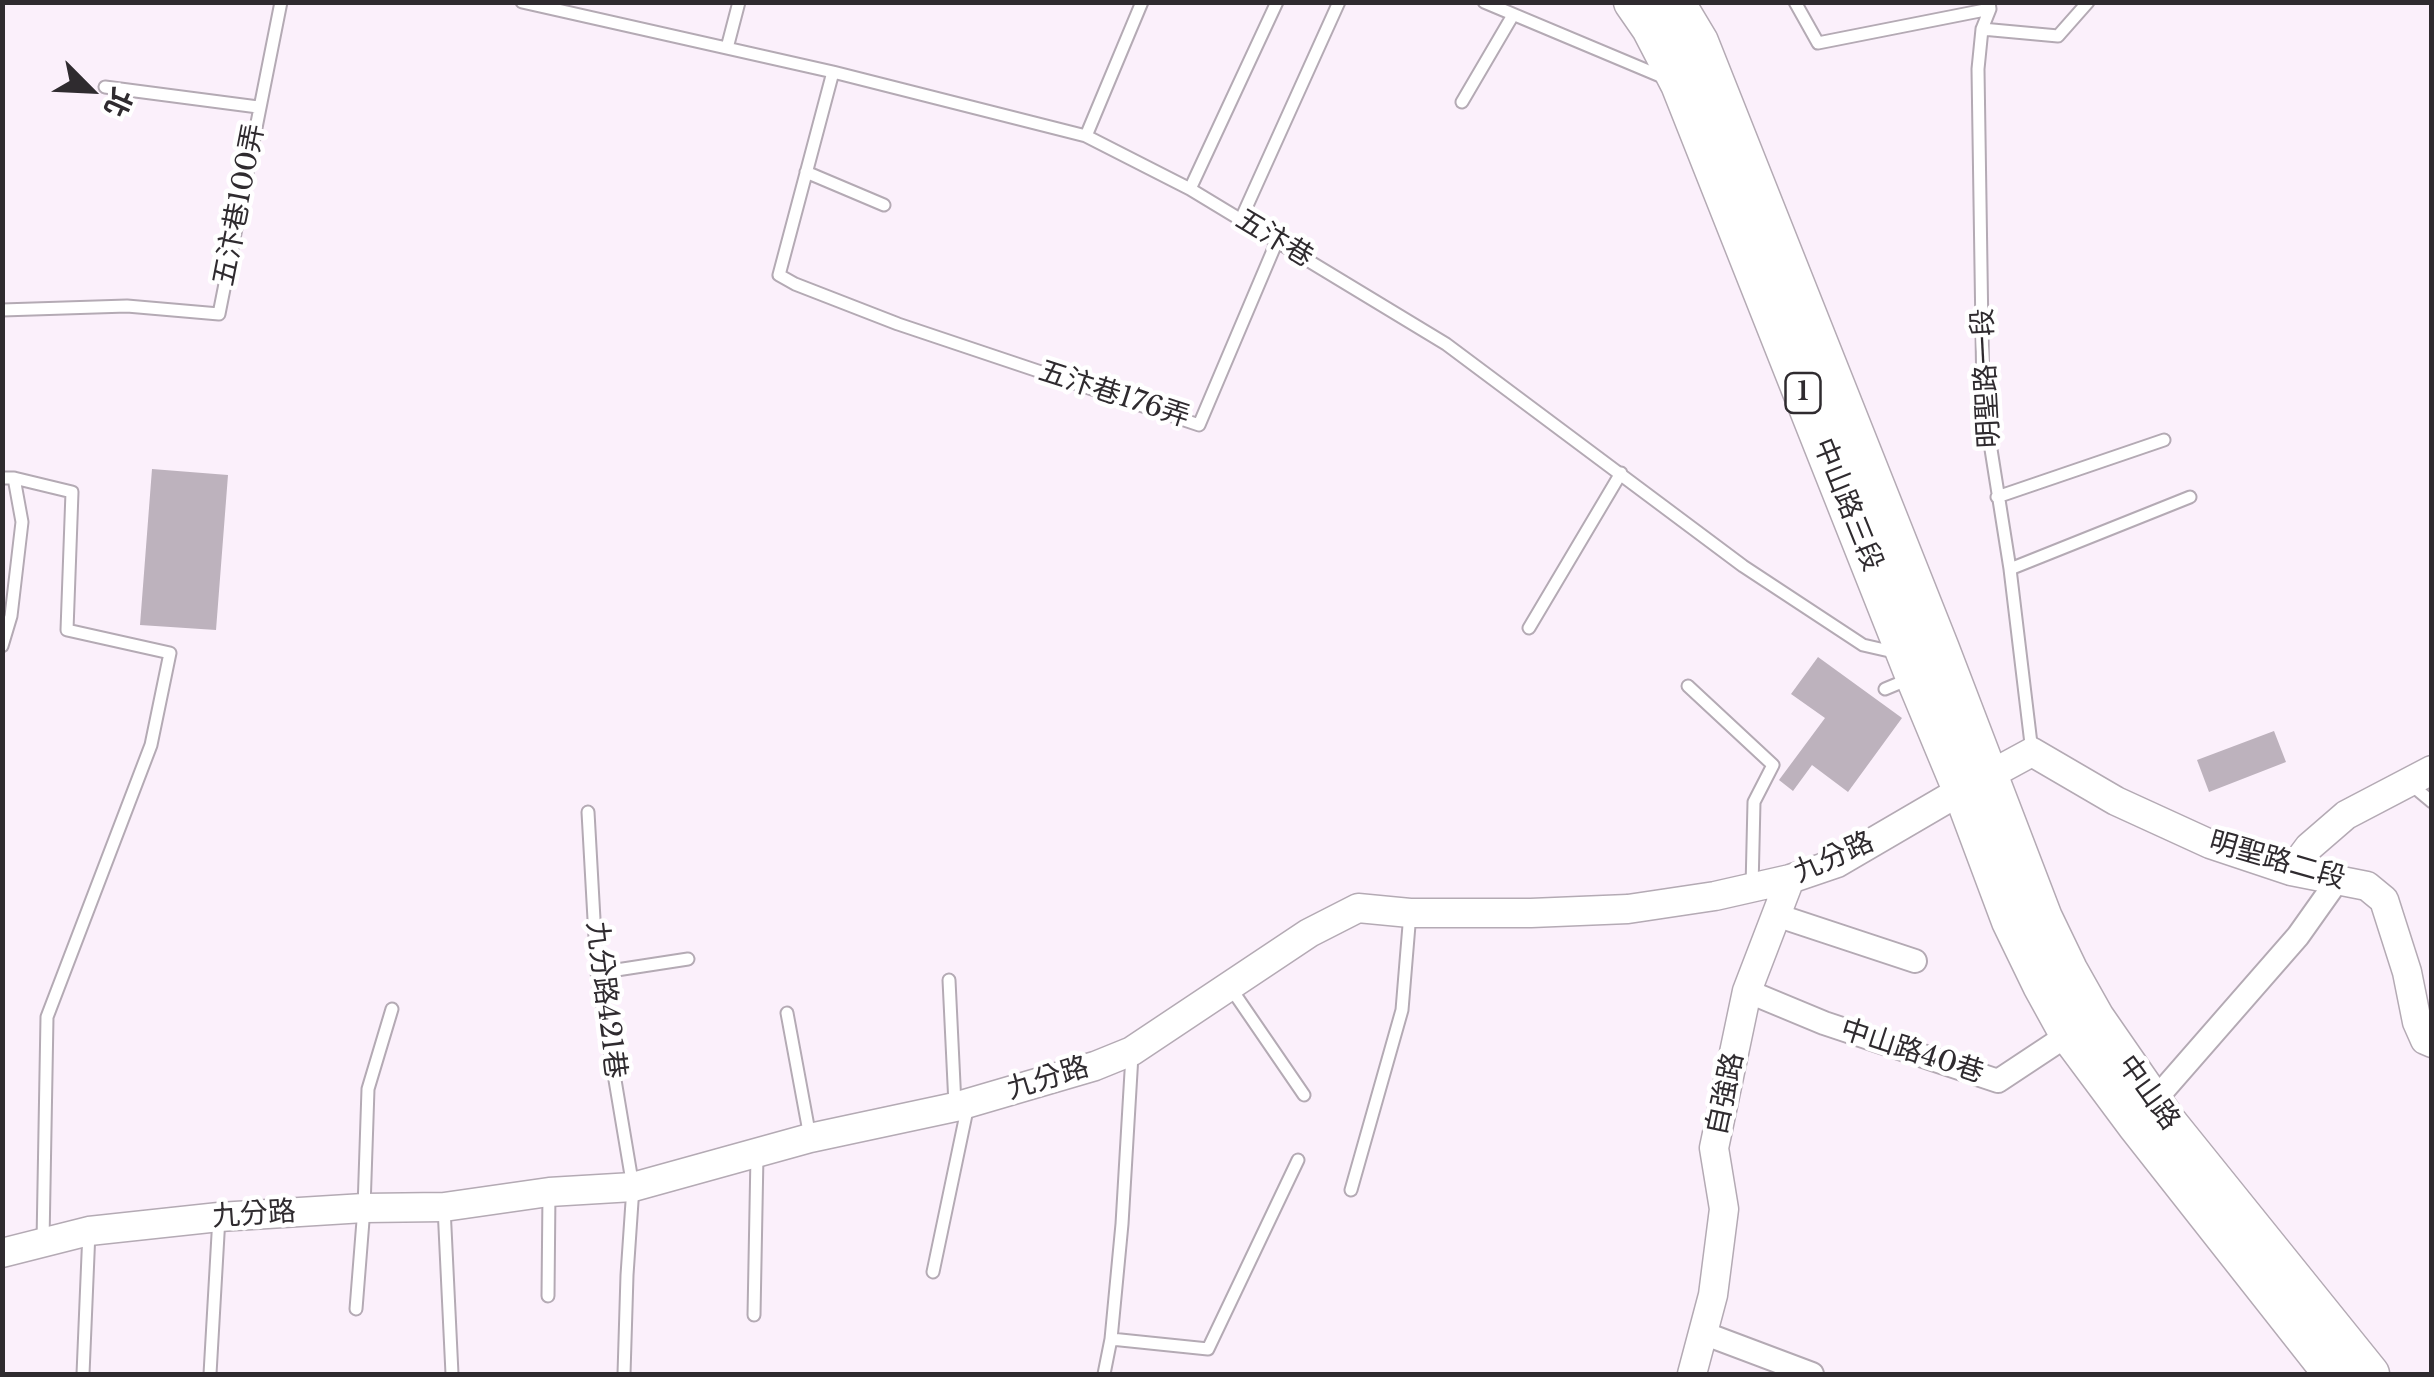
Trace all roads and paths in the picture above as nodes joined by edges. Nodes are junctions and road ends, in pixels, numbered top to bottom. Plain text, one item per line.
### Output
1 (281, 2) edge
2 (522, 2) edge
3 (739, 2) edge
4 (1142, 2) edge
5 (1277, 2) edge
6 (1338, 2) edge
7 (1484, 2) edge
8 (1633, 2) edge
9 (1675, 2) edge
10 (1795, 2) edge
11 (2088, 2) edge
12 (1990, 6) edge
13 (1513, 14) junction
14 (1982, 30) junction
15 (726, 48) junction
16 (833, 72) junction
17 (1695, 77) junction
18 (105, 87) dead end
19 (1462, 102) dead end
20 (258, 106) junction
21 (1086, 136) junction
22 (806, 172) junction
23 (1190, 189) junction
24 (884, 205) dead end
25 (1242, 220) junction
26 (1277, 241) junction
27 (2, 310) edge
28 (2164, 440) dead end
29 (1621, 473) junction
30 (8, 478) edge
31 (1997, 496) junction
32 (2190, 496) dead end
33 (2010, 569) junction
34 (1530, 628) dead end
35 (2, 646) edge
36 (1912, 667) junction
37 (1688, 686) dead end
38 (2032, 752) junction
39 (2420, 776) edge
40 (1974, 783) junction
41 (2432, 802) edge
42 (588, 812) dead end
43 (2291, 871) junction
44 (1790, 879) junction
45 (2337, 880) junction
46 (1752, 888) junction
47 (1410, 912) junction
48 (1776, 915) junction
49 (688, 959) dead end
50 (1915, 962) dead end
51 (597, 974) junction
52 (949, 980) dead end
53 (1230, 987) junction
54 (1747, 991) junction
55 (392, 1009) dead end
56 (787, 1013) dead end
57 (2069, 1034) junction
58 (2432, 1043) edge
59 (1132, 1051) junction
60 (1304, 1094) dead end
61 (2153, 1102) junction
62 (962, 1105) junction
63 (810, 1138) junction
64 (758, 1151) junction
65 (1298, 1160) dead end
66 (633, 1187) junction
67 (1351, 1190) dead end
68 (549, 1192) junction
69 (444, 1206) junction
70 (364, 1208) junction
71 (218, 1217) junction
72 (89, 1232) junction
73 (43, 1242) junction
74 (2, 1253) edge
75 (933, 1272) dead end
76 (548, 1296) dead end
77 (356, 1309) dead end
78 (754, 1315) dead end
79 (1703, 1332) junction
80 (1111, 1339) junction
81 (83, 1374) edge
82 (210, 1374) edge
83 (452, 1374) edge
84 (624, 1374) edge
85 (1104, 1374) edge
86 (1692, 1374) edge
87 (1812, 1374) edge
88 (2334, 1374) edge
89 (2370, 1374) edge

1 - 20 lane, 五汴巷100弄
2 - 15 lane, 五汴巷
3 - 15 lane
4 - 21 lane
5 - 23 lane
6 - 25 lane
7 - 13 lane
8 - 17 main road, 中山路三段 / 1
9 - 17 main road, 中山路三段 / 1
10 - 12 lane
11 - 14 lane
12 - 14 lane, 明聖路一段
13 - 17 lane
13 - 19 lane
14 - 31 lane, 明聖路一段
15 - 16 lane, 五汴巷
16 - 21 lane, 五汴巷
16 - 22 lane
17 - 36 main road, 中山路三段 / 1
18 - 20 lane
20 - 27 lane, 五汴巷100弄
21 - 23 lane, 五汴巷
22 - 24 lane
22 - 26 lane, 五汴巷176弄
23 - 25 lane, 五汴巷
25 - 26 lane, 五汴巷
26 - 29 lane, 五汴巷
28 - 31 lane
29 - 34 lane
29 - 36 lane, 五汴巷
30 - 35 lane
30 - 73 lane
31 - 33 lane, 明聖路一段
32 - 33 lane
33 - 38 lane, 明聖路一段
36 - 40 main road, 中山路三段 / 1
37 - 46 lane
38 - 40 street, 九分路
38 - 43 street, 明聖路二段
39 - 41 lane
39 - 43 street
40 - 44 street, 九分路
40 - 57 main road, 中山路 / 1
40 - 61 main road, 中山路 / 1
42 - 51 lane, 九分路421巷
43 - 45 street, 明聖路二段
44 - 46 street, 九分路
44 - 48 street, 自強路
45 - 58 street, 明聖路二段
45 - 61 street
46 - 47 street, 九分路
47 - 53 street, 九分路
47 - 67 lane
48 - 50 street
48 - 54 street, 自強路
49 - 51 lane
51 - 66 lane, 九分路421巷
52 - 62 lane
53 - 59 street, 九分路
53 - 60 lane
54 - 57 street, 中山路40巷
54 - 79 street, 自強路
55 - 70 lane
56 - 63 lane
57 - 88 main road, 中山路 / 1
59 - 62 street, 九分路
59 - 80 lane
61 - 89 main road, 中山路 / 1
62 - 63 street, 九分路
62 - 75 lane
63 - 64 street, 九分路
64 - 66 street, 九分路
64 - 78 lane
65 - 80 lane
66 - 68 street, 九分路
66 - 84 lane, 九分路421巷
68 - 69 street, 九分路
68 - 76 lane
69 - 70 street, 九分路
69 - 83 lane
70 - 71 street, 九分路
70 - 77 lane
71 - 72 street, 九分路
71 - 82 lane
72 - 73 street, 九分路
72 - 81 lane
73 - 74 street, 九分路
79 - 86 street, 自強路
79 - 87 street
80 - 85 lane

